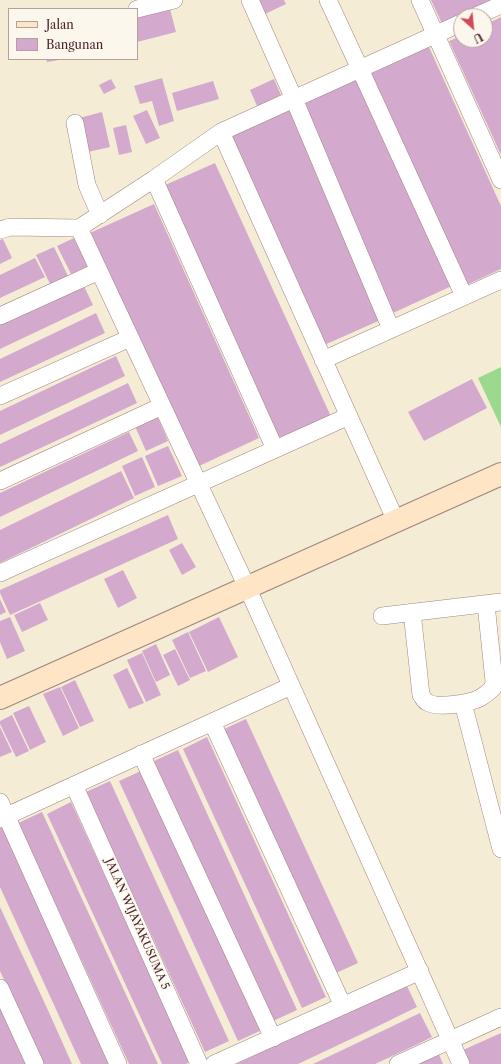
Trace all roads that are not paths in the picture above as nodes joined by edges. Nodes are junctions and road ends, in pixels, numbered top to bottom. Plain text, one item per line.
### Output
1 (174, 0) edge
2 (250, 0) edge
3 (328, 0) edge
4 (420, 0) edge
5 (138, 9) edge
6 (453, 27) edge
7 (436, 34) junction
8 (360, 69) junction
9 (294, 99) junction
10 (75, 123) dead end
11 (221, 132) junction
12 (154, 179) junction
13 (501, 180) edge
14 (100, 215) junction
15 (79, 228) junction
16 (0, 230) edge
17 (99, 271) junction
18 (501, 280) edge
19 (464, 296) junction
20 (0, 316) edge
21 (391, 329) junction
22 (130, 338) junction
23 (323, 360) junction
24 (0, 396) edge
25 (162, 406) junction
26 (349, 416) junction
27 (275, 449) junction
28 (501, 474) edge
29 (0, 481) edge
30 (199, 484) junction
31 (396, 521) junction
32 (0, 573) edge
33 (247, 588) junction
34 (494, 603) edge
35 (412, 612) junction
36 (382, 616) dead end
37 (291, 686) junction
38 (0, 698) edge
39 (463, 703) junction
40 (212, 722) junction
41 (141, 754) junction
42 (74, 785) junction
43 (2, 812) edge
44 (501, 848) edge
45 (420, 971) junction
46 (0, 988) edge
47 (343, 1006) junction
48 (501, 1017) edge
49 (273, 1038) junction
50 (451, 1040) junction
51 (35, 1064) edge
52 (118, 1064) edge
53 (199, 1064) edge
54 (214, 1064) edge
55 (398, 1064) edge
56 (461, 1064) edge

1 - 5 street
2 - 9 street
3 - 8 street
4 - 7 street
6 - 7 street
7 - 8 street
7 - 13 street
8 - 9 street
8 - 19 street
9 - 11 street
9 - 21 street
10 - 14 street
11 - 12 street
11 - 23 street
12 - 14 street
12 - 27 street
14 - 15 street
15 - 16 street
15 - 17 street
17 - 20 street
17 - 22 street
18 - 19 street
19 - 21 street
21 - 23 street
22 - 24 street
22 - 25 street
23 - 26 street
25 - 29 street
25 - 30 street
26 - 27 street
26 - 31 street
27 - 30 street
28 - 31 street
30 - 32 street
30 - 33 street
31 - 33 street
33 - 37 street
33 - 38 street
34 - 35 street
34 - 39 street
35 - 36 street
35 - 39 street
37 - 40 street
37 - 45 street
39 - 44 street
40 - 41 street
40 - 47 street
41 - 42 street
41 - 49 street
42 - 43 street
42 - 53 street, JALAN WIJAYAKUSUMA 5
43 - 52 street
45 - 47 street
45 - 50 street
46 - 51 street
47 - 49 street
48 - 50 street
49 - 54 street
50 - 55 street
50 - 56 street

